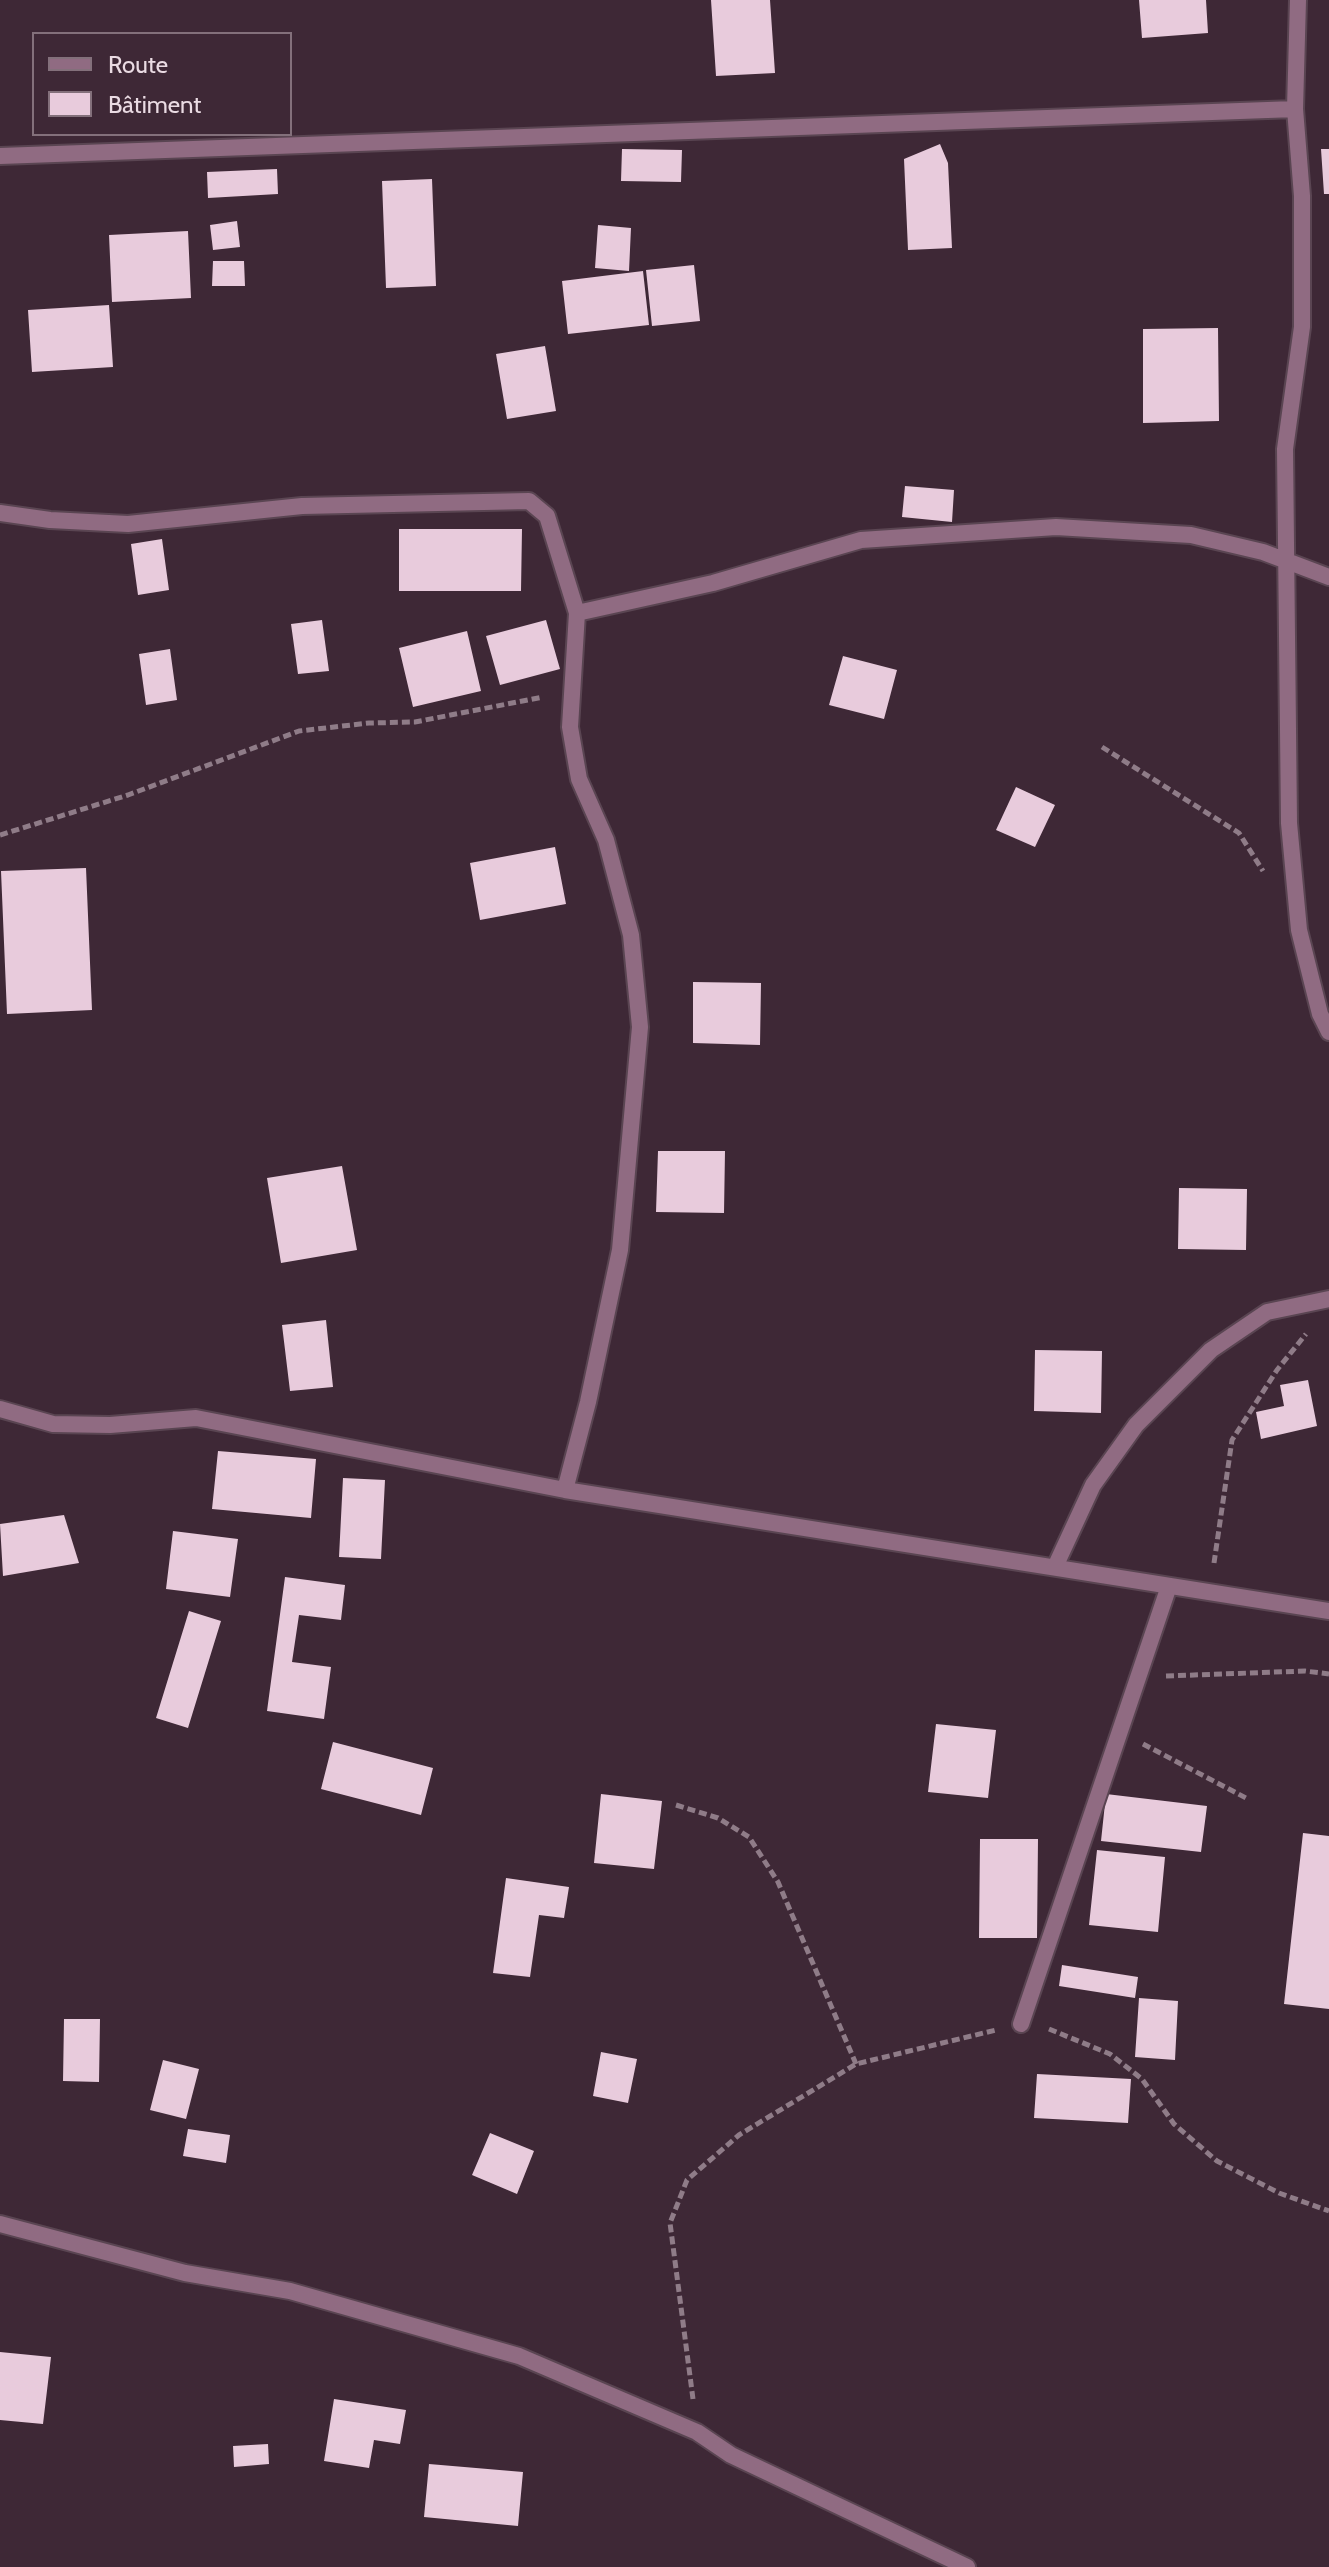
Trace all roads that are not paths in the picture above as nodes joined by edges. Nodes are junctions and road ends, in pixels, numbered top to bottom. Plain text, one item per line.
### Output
1 (1298, 0) edge
2 (1295, 109) junction
3 (0, 156) edge
4 (0, 513) edge
5 (1286, 562) junction
6 (1329, 577) edge
7 (577, 613) junction
8 (1329, 1032) edge
9 (1329, 1299) edge
10 (0, 1409) edge
11 (565, 1490) junction
12 (1055, 1567) junction
13 (1169, 1586) junction
14 (1329, 1611) edge
15 (1021, 2024) road end
16 (0, 2224) edge
17 (967, 2567) edge

1 - 2 street
2 - 3 street
2 - 5 street
4 - 7 street
5 - 6 street
5 - 7 street
5 - 8 street
7 - 11 street
9 - 12 street
10 - 11 street
11 - 12 street
12 - 13 street
13 - 14 street
13 - 15 street
16 - 17 street

